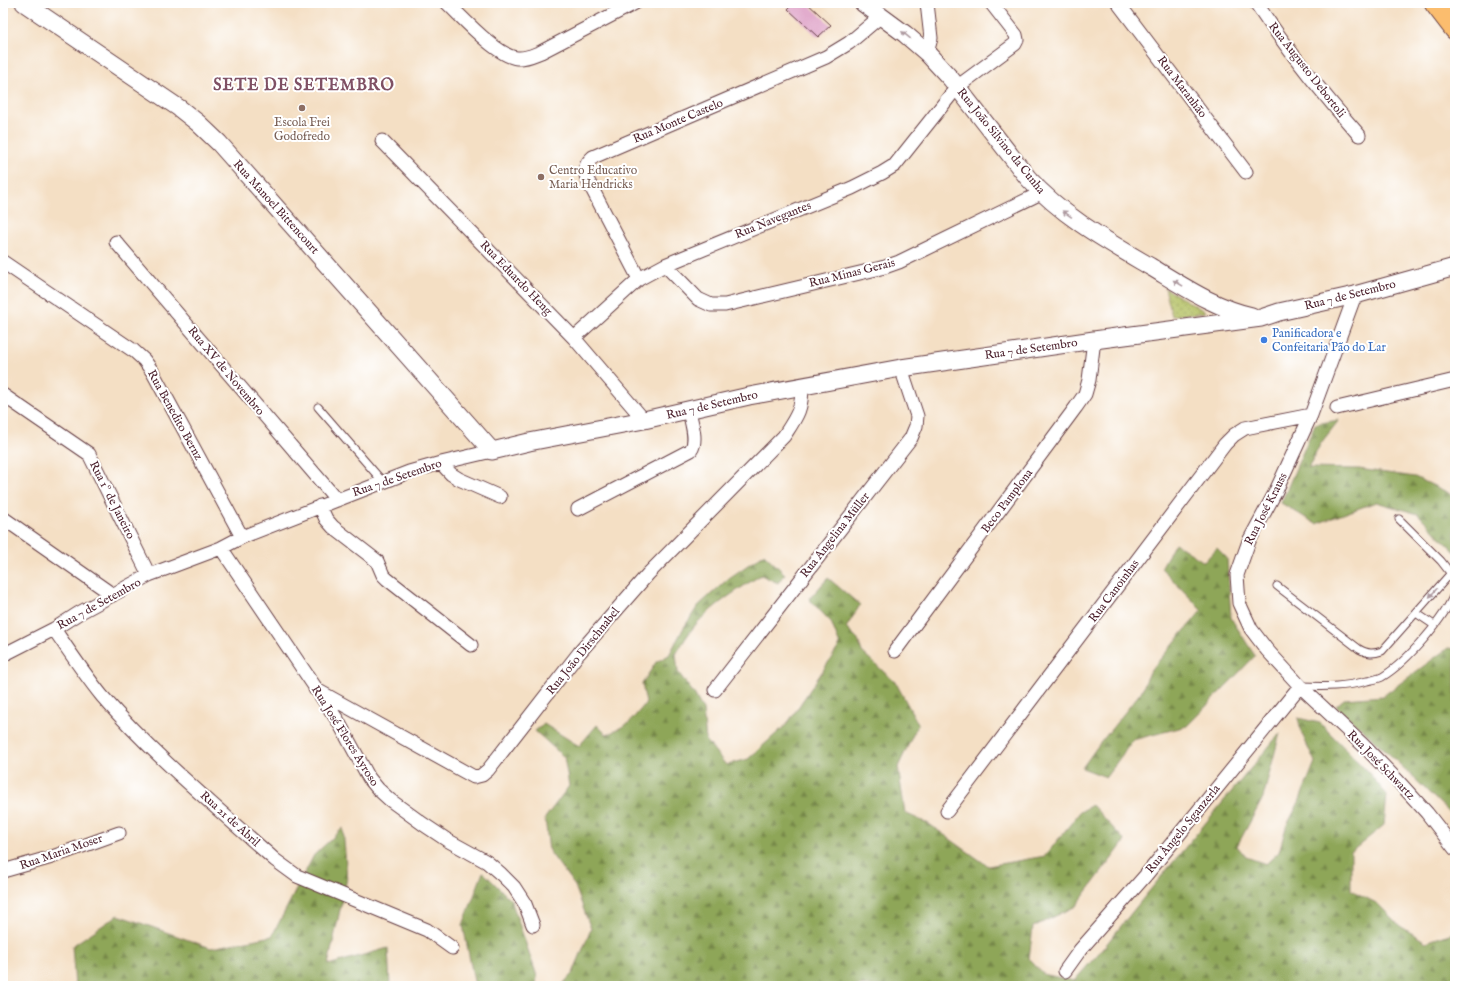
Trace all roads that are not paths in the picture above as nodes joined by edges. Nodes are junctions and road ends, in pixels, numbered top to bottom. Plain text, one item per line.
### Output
1 (24, 3) edge
2 (447, 3) edge
3 (635, 3) edge
4 (863, 3) edge
5 (927, 3) edge
6 (991, 3) edge
7 (1118, 3) edge
8 (1256, 3) edge
9 (1435, 3) edge
10 (881, 16) junction
11 (1455, 29) edge
12 (927, 53) junction
13 (957, 87) junction
14 (1359, 135) dead end
15 (382, 140) dead end
16 (1246, 172) dead end
17 (1041, 193) junction
18 (116, 242) dead end
19 (3, 262) edge
20 (665, 265) junction
21 (1455, 267) edge
22 (639, 279) junction
23 (1355, 295) junction
24 (1212, 302) junction
25 (1261, 318) junction
26 (1212, 324) junction
27 (574, 338) junction
28 (1094, 340) junction
29 (901, 368) junction
30 (1455, 380) edge
31 (802, 386) junction
32 (3, 395) edge
33 (318, 407) dead end
34 (1337, 408) dead end
35 (689, 410) junction
36 (1311, 415) junction
37 (644, 420) junction
38 (492, 450) junction
39 (441, 463) junction
40 (383, 482) junction
41 (500, 497) dead end
42 (337, 500) junction
43 (320, 506) junction
44 (578, 509) dead end
45 (3, 518) edge
46 (1399, 519) dead end
47 (242, 538) junction
48 (221, 548) junction
49 (149, 575) junction
50 (1453, 576) edge
51 (1277, 586) dead end
52 (1455, 592) edge
53 (113, 595) junction
54 (1416, 613) junction
55 (1434, 625) junction
56 (54, 629) junction
57 (471, 645) dead end
58 (5, 651) edge
59 (895, 651) dead end
60 (1300, 686) junction
61 (315, 689) junction
62 (715, 690) dead end
63 (947, 811) dead end
64 (119, 833) dead end
65 (1455, 849) edge
66 (3, 871) edge
67 (533, 925) dead end
68 (452, 948) dead end
69 (1065, 971) dead end

1 - 38 street, Rua Manoel Bittencourt
2 - 3 street
4 - 10 street, Rua João Silvino da Cunha
5 - 12 street
6 - 13 street, Rua Navegantes
7 - 16 street, Rua Maranhão
8 - 14 street, Rua Augusto Debortoli
9 - 11 main road
12 -> 10 street, Rua João Silvino da Cunha
10 - 22 street, Rua Monte Castelo
12 - 13 street, Rua João Silvino da Cunha
13 - 17 street, Rua João Silvino da Cunha
13 - 20 street, Rua Navegantes
15 - 27 street, Rua Eduardo Heng
17 - 20 street, Rua Minas Gerais
24 -> 17 street, Rua João Silvino da Cunha
18 - 42 street, Rua XV de Novembro
19 - 47 street, Rua Benedito Bernz
20 - 22 street, Rua Navegantes
21 - 23 street, Rua 7 de Setembro
22 - 27 street, Rua Navegantes
23 - 25 street, Rua 7 de Setembro
23 - 36 street, Rua José Krauss
24 - 25 street, Rua João Silvino da Cunha
24 - 26 street
25 - 26 street, Rua 7 de Setembro
26 - 28 street, Rua 7 de Setembro
27 - 37 street, Rua Eduardo Heng
28 - 29 street, Rua 7 de Setembro
28 - 59 street, Beco Pamplona
29 - 31 street, Rua 7 de Setembro
29 - 62 street, Rua Angelina Müller
30 - 34 street
31 - 35 street, Rua 7 de Setembro
31 - 61 street, Rua João Dirschnabel
32 - 49 street, Rua 1º de Janeiro
33 - 40 lane
35 - 37 street, Rua 7 de Setembro
35 - 44 street
36 - 60 street, Rua José Krauss
36 - 63 street, Rua Canoinhas
37 - 38 street, Rua 7 de Setembro
38 - 39 street, Rua 7 de Setembro
39 - 40 street, Rua 7 de Setembro
39 - 41 street
40 - 42 street, Rua 7 de Setembro
42 - 43 street, Rua 7 de Setembro
43 - 47 street, Rua 7 de Setembro
43 - 57 street
45 - 53 street
46 - 50 lane
47 - 48 street, Rua 7 de Setembro
48 - 49 street, Rua 7 de Setembro
48 - 61 street, Rua José Flores Ayroso
49 - 53 street, Rua 7 de Setembro
50 -> 54 lane
51 - 54 lane
52 - 55 lane
53 - 56 street, Rua 7 de Setembro
54 - 55 lane
55 - 60 lane
56 - 58 street, Rua 7 de Setembro
56 - 68 street, Rua 21 de Abril
60 - 65 street, Rua José Schwartz
60 - 69 street, Rua Ângelo Sganzerla
61 - 67 street, Rua José Flores Ayroso
64 - 66 street, Rua Maria Moser

